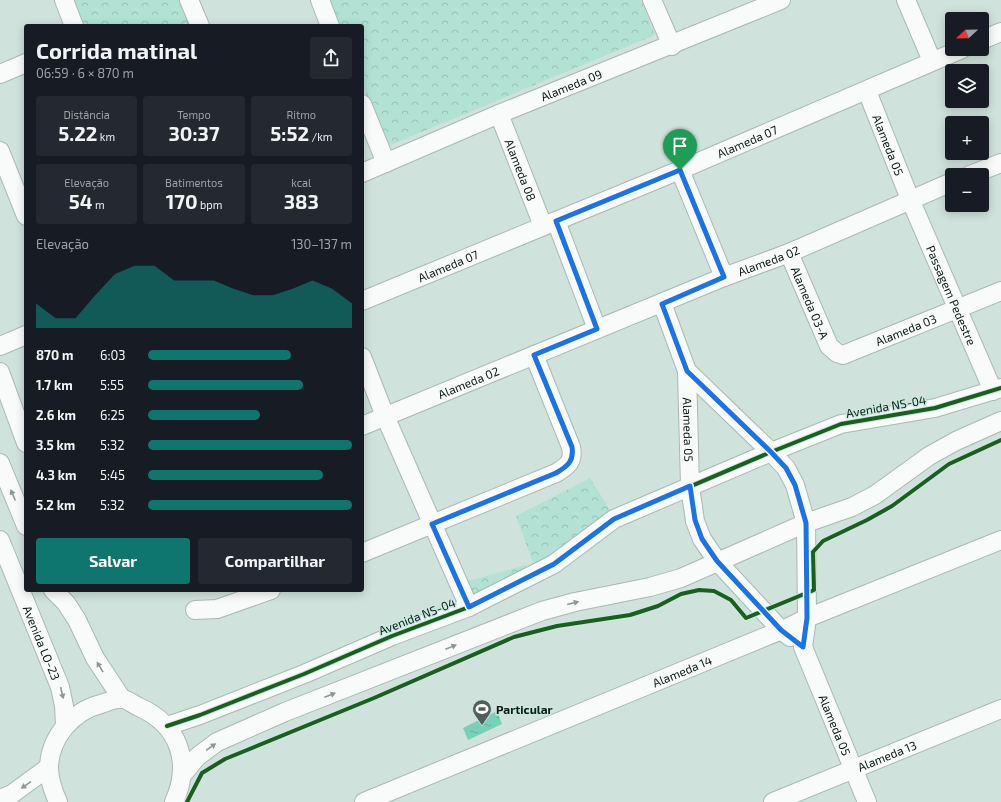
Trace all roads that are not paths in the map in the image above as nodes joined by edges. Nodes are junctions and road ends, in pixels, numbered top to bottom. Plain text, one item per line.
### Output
1 (64, 0) edge
2 (189, 0) edge
3 (320, 0) edge
4 (652, 0) edge
5 (781, 0) edge
6 (906, 0) edge
7 (73, 24) edge
8 (199, 24) edge
9 (329, 24) edge
10 (1001, 32) edge
11 (989, 37) edge
12 (672, 46) junction
13 (945, 56) edge
14 (932, 61) junction
15 (24, 64) edge
16 (0, 74) edge
17 (867, 91) junction
18 (364, 109) edge
19 (499, 114) junction
20 (0, 152) edge
21 (1001, 162) edge
22 (386, 163) junction
23 (987, 168) edge
24 (680, 170) junction
25 (364, 172) edge
26 (945, 185) edge
27 (910, 199) junction
28 (24, 211) edge
29 (550, 224) junction
30 (789, 253) junction
31 (724, 277) junction
32 (1001, 291) edge
33 (364, 301) edge
34 (662, 304) junction
35 (959, 309) junction
36 (597, 329) junction
37 (24, 336) edge
38 (0, 346) edge
39 (856, 351) joint
40 (534, 355) junction
41 (364, 362) edge
42 (687, 371) junction
43 (0, 372) edge
44 (997, 389) edge
45 (385, 416) junction
46 (1001, 421) edge
47 (364, 425) edge
48 (24, 438) edge
49 (771, 452) junction
50 (0, 463) edge
51 (690, 486) junction
52 (24, 517) edge
53 (806, 523) junction
54 (432, 524) junction
55 (0, 540) edge
56 (1001, 540) edge
57 (364, 552) edge
58 (717, 561) junction
59 (6, 568) edge
60 (55, 592) edge
61 (266, 592) edge
62 (469, 607) junction
63 (195, 610) dead end
64 (807, 618) junction
65 (781, 630) junction
66 (803, 647) junction
67 (122, 699) junction
68 (1001, 708) edge
69 (65, 725) junction
70 (167, 726) junction
71 (49, 767) junction
72 (853, 770) junction
73 (183, 774) junction
74 (0, 799) edge
75 (58, 802) edge
76 (174, 802) edge
77 (364, 802) edge
78 (774, 802) edge
79 (867, 802) edge

1 - 7 street
2 - 8 street
3 - 9 street
4 - 12 street
5 - 12 street, Alameda 09
6 - 14 street
10 - 11 street
12 - 19 street, Alameda 09
13 - 14 street
14 - 17 street, Alameda 07
15 - 16 street
17 - 24 street, Alameda 07
17 - 27 street, Alameda 05
18 - 22 street
19 - 22 street, Alameda 09
19 - 29 street, Alameda 08
20 - 28 street
21 - 23 street
22 - 25 street, Alameda 09
24 - 29 street, Alameda 07
24 - 31 street
26 - 27 street, Alameda 02
27 - 30 street, Alameda 02
27 - 35 street, Passagem Pedestre
29 - 33 street, Alameda 07
29 - 36 street
30 - 31 street, Alameda 02
30 - 39 street, Alameda 03-A
31 - 34 street, Alameda 02
32 - 35 street, Alameda 03
34 - 36 street, Alameda 02
34 - 42 street
35 - 39 street, Alameda 03
35 - 44 street, Passagem Pedestre
36 - 40 street, Alameda 02
37 - 38 street
40 - 45 street, Alameda 02
40 - 54 street
41 - 45 street
42 - 49 street, Alameda 05
42 - 51 street, Alameda 05
43 - 48 street
44 - 49 street, Avenida NS-04
45 - 47 street, Alameda 02
45 - 54 street
46 - 53 street
49 - 51 street, Avenida NS-04
49 - 53 street, Alameda 05
52 -> 50 street
51 - 58 street, Alameda 05
51 - 62 street, Avenida NS-04
53 - 58 street
53 - 64 street, Alameda 05
54 - 57 street
54 - 62 street
55 - 59 street, Avenida LO-23
56 - 64 street, Alameda 14
58 - 65 street, Alameda 05
73 -> 58 street
59 -> 69 street, Avenida LO-23
67 -> 60 street
61 - 63 street
62 - 70 street, Avenida NS-04
64 - 65 street, Alameda 14
64 - 66 street, Alameda 05
65 - 66 street, Alameda 05
65 - 77 street, Alameda 14
66 - 72 street, Alameda 05
67 - 69 street
67 - 70 street
68 - 72 street, Alameda 13
69 - 71 street
70 - 73 street
71 -> 74 street
71 - 75 street
72 - 78 street, Alameda 13
72 - 79 street, Alameda 05
73 - 76 street

